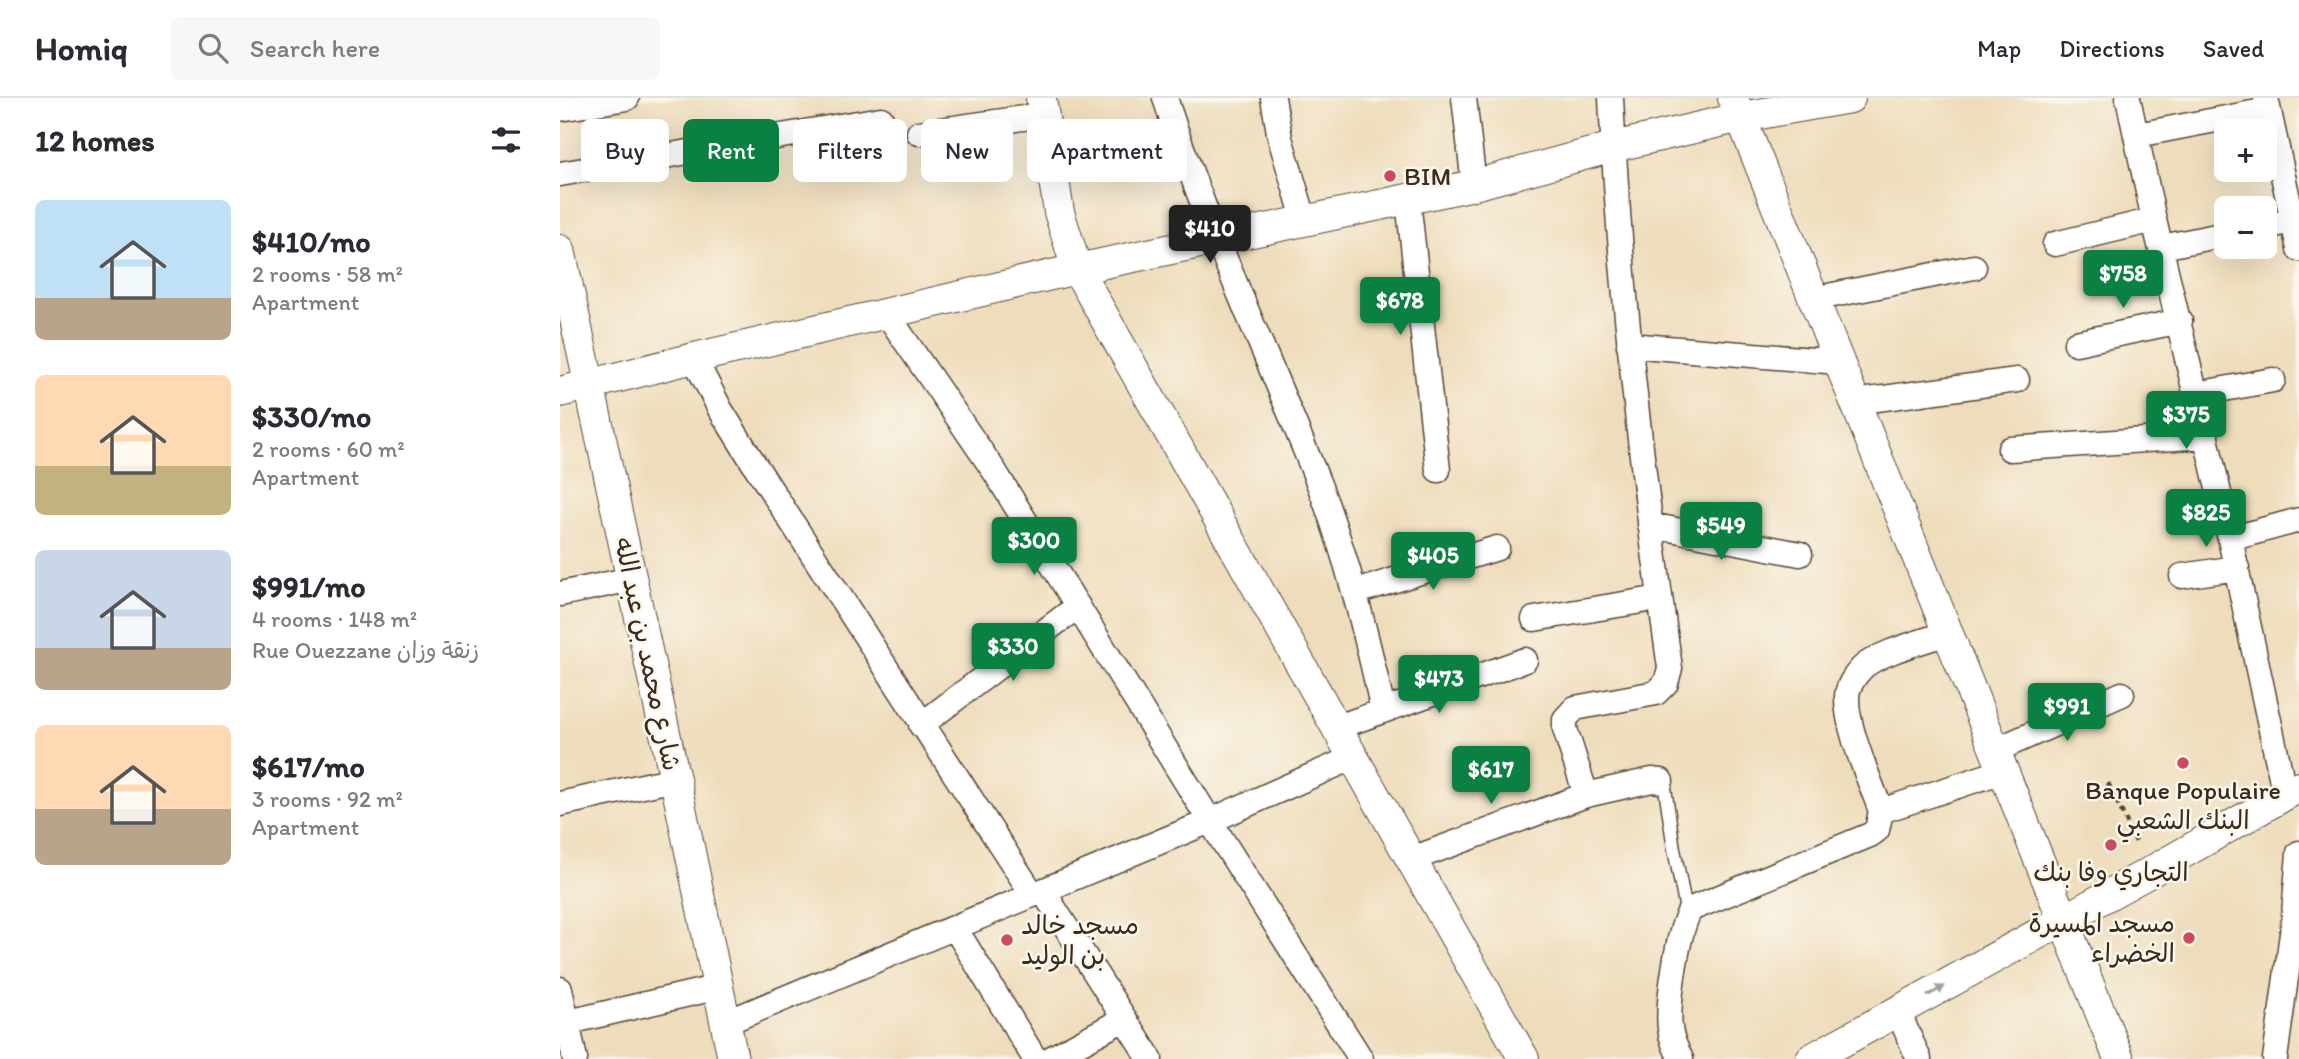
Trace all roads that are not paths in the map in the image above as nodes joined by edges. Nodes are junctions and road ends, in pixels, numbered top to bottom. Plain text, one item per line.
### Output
1 (627, 98) edge
2 (1165, 98) edge
3 (1273, 98) edge
4 (1464, 98) edge
5 (1611, 98) edge
6 (1845, 98) edge
7 (2128, 98) edge
8 (2267, 104) edge
9 (1043, 107) edge
10 (1738, 108) edge
11 (560, 110) edge
12 (919, 133) dead end
13 (793, 134) edge
14 (2137, 135) junction
15 (1613, 147) junction
16 (560, 174) edge
17 (1474, 185) junction
18 (1408, 200) junction
19 (2154, 220) junction
20 (2292, 221) junction
21 (1305, 222) junction
22 (2277, 224) edge
23 (2214, 236) edge
24 (1217, 238) junction
25 (2055, 244) dead end
26 (2162, 247) junction
27 (2299, 248) edge
28 (560, 250) edge
29 (1974, 267) dead end
30 (1077, 269) junction
31 (1813, 299) junction
32 (887, 314) junction
33 (2180, 321) junction
34 (2076, 343) dead end
35 (1629, 345) junction
36 (694, 358) junction
37 (1839, 362) junction
38 (2017, 380) dead end
39 (2273, 380) dead end
40 (590, 385) junction
41 (560, 392) edge
42 (2197, 394) junction
43 (1854, 401) junction
44 (2206, 436) junction
45 (2010, 449) dead end
46 (1438, 470) dead end
47 (2299, 520) edge
48 (1650, 525) junction
49 (2230, 538) junction
50 (1497, 548) dead end
51 (1800, 554) dead end
52 (2237, 568) junction
53 (2182, 576) dead end
54 (632, 579) junction
55 (1356, 593) junction
56 (560, 594) edge
57 (1660, 598) junction
58 (1078, 606) junction
59 (1534, 619) dead end
60 (1947, 633) junction
61 (1525, 660) dead end
62 (2122, 694) dead end
63 (1383, 711) junction
64 (921, 725) junction
65 (1338, 727) junction
66 (1354, 757) junction
67 (1999, 761) junction
68 (675, 779) junction
69 (1661, 780) joint
70 (2292, 791) edge
71 (1586, 795) junction
72 (560, 804) edge
73 (1881, 811) junction
74 (1210, 821) junction
75 (2299, 853) edge
76 (1412, 859) junction
77 (1038, 893) junction
78 (1687, 915) junction
79 (2062, 920) junction
80 (2296, 925) edge
81 (955, 928) junction
82 (719, 987) junction
83 (560, 989) edge
84 (1898, 1012) junction
85 (1124, 1019) junction
86 (564, 1023) edge
87 (726, 1023) junction
88 (575, 1059) edge
89 (733, 1059) edge
90 (1035, 1059) edge
91 (1050, 1059) edge
92 (1150, 1059) edge
93 (1361, 1059) edge
94 (1524, 1059) edge
95 (1681, 1059) edge
96 (1811, 1059) edge
97 (1919, 1059) edge
98 (2119, 1059) edge
99 (2276, 1059) edge

1 - 11 street
2 - 24 street
3 - 21 street
4 - 17 street
5 - 15 street
6 - 10 street
7 - 14 street
8 - 14 street
8 - 20 street
9 - 12 street
9 - 30 street
10 - 15 street
10 - 31 street
13 - 16 street
14 - 19 street
15 - 17 street
15 - 35 street
17 - 18 street
18 - 21 street
18 - 46 street
19 - 25 street
19 - 26 street
20 - 22 street
20 - 27 street
21 - 24 street
23 - 26 street
24 - 30 street
24 - 55 street
26 - 33 street
28 - 40 street, شارع محمد بن عبد الله
29 - 31 street
30 - 32 street
30 - 65 street
31 - 37 street
32 - 36 street
32 - 58 street
33 - 34 street
33 - 42 street
35 - 37 street
35 - 48 street
36 - 40 street
36 - 64 street
37 - 43 street
38 - 43 street
39 - 42 street
40 - 41 street
40 - 54 street, شارع محمد بن عبد الله
42 - 44 street
43 - 60 street
44 - 45 street
44 - 49 street
47 - 49 street
48 - 51 street
48 - 57 street
49 - 52 street
50 - 55 street
52 - 53 street
52 - 70 street
54 - 56 street
54 - 68 street, شارع محمد بن عبد الله
55 - 63 street
57 - 59 street
57 - 71 street
58 - 64 street
58 - 74 street
60 - 67 street
60 - 73 street
61 - 63 street
62 - 67 street
63 - 65 street
64 - 77 street
65 - 66 street
66 - 74 street
66 - 76 street
67 - 73 street
67 - 79 street
68 - 72 street
68 - 82 street, شارع محمد بن عبد الله
69 - 71 street
69 - 78 lane
70 - 79 street
71 - 76 street
73 - 78 street
74 - 77 street
74 - 93 street
75 - 80 street
76 - 94 street
77 - 81 street
77 - 85 street
78 - 95 street
84 -> 79 street
79 - 98 street
80 - 99 street
81 - 87 street
81 - 90 street
82 - 86 street
82 - 87 street, شارع محمد بن عبد الله
83 - 86 street
84 - 96 street
84 - 97 street
85 - 91 street
85 - 92 street
86 - 88 street
87 - 89 street, شارع محمد بن عبد الله

